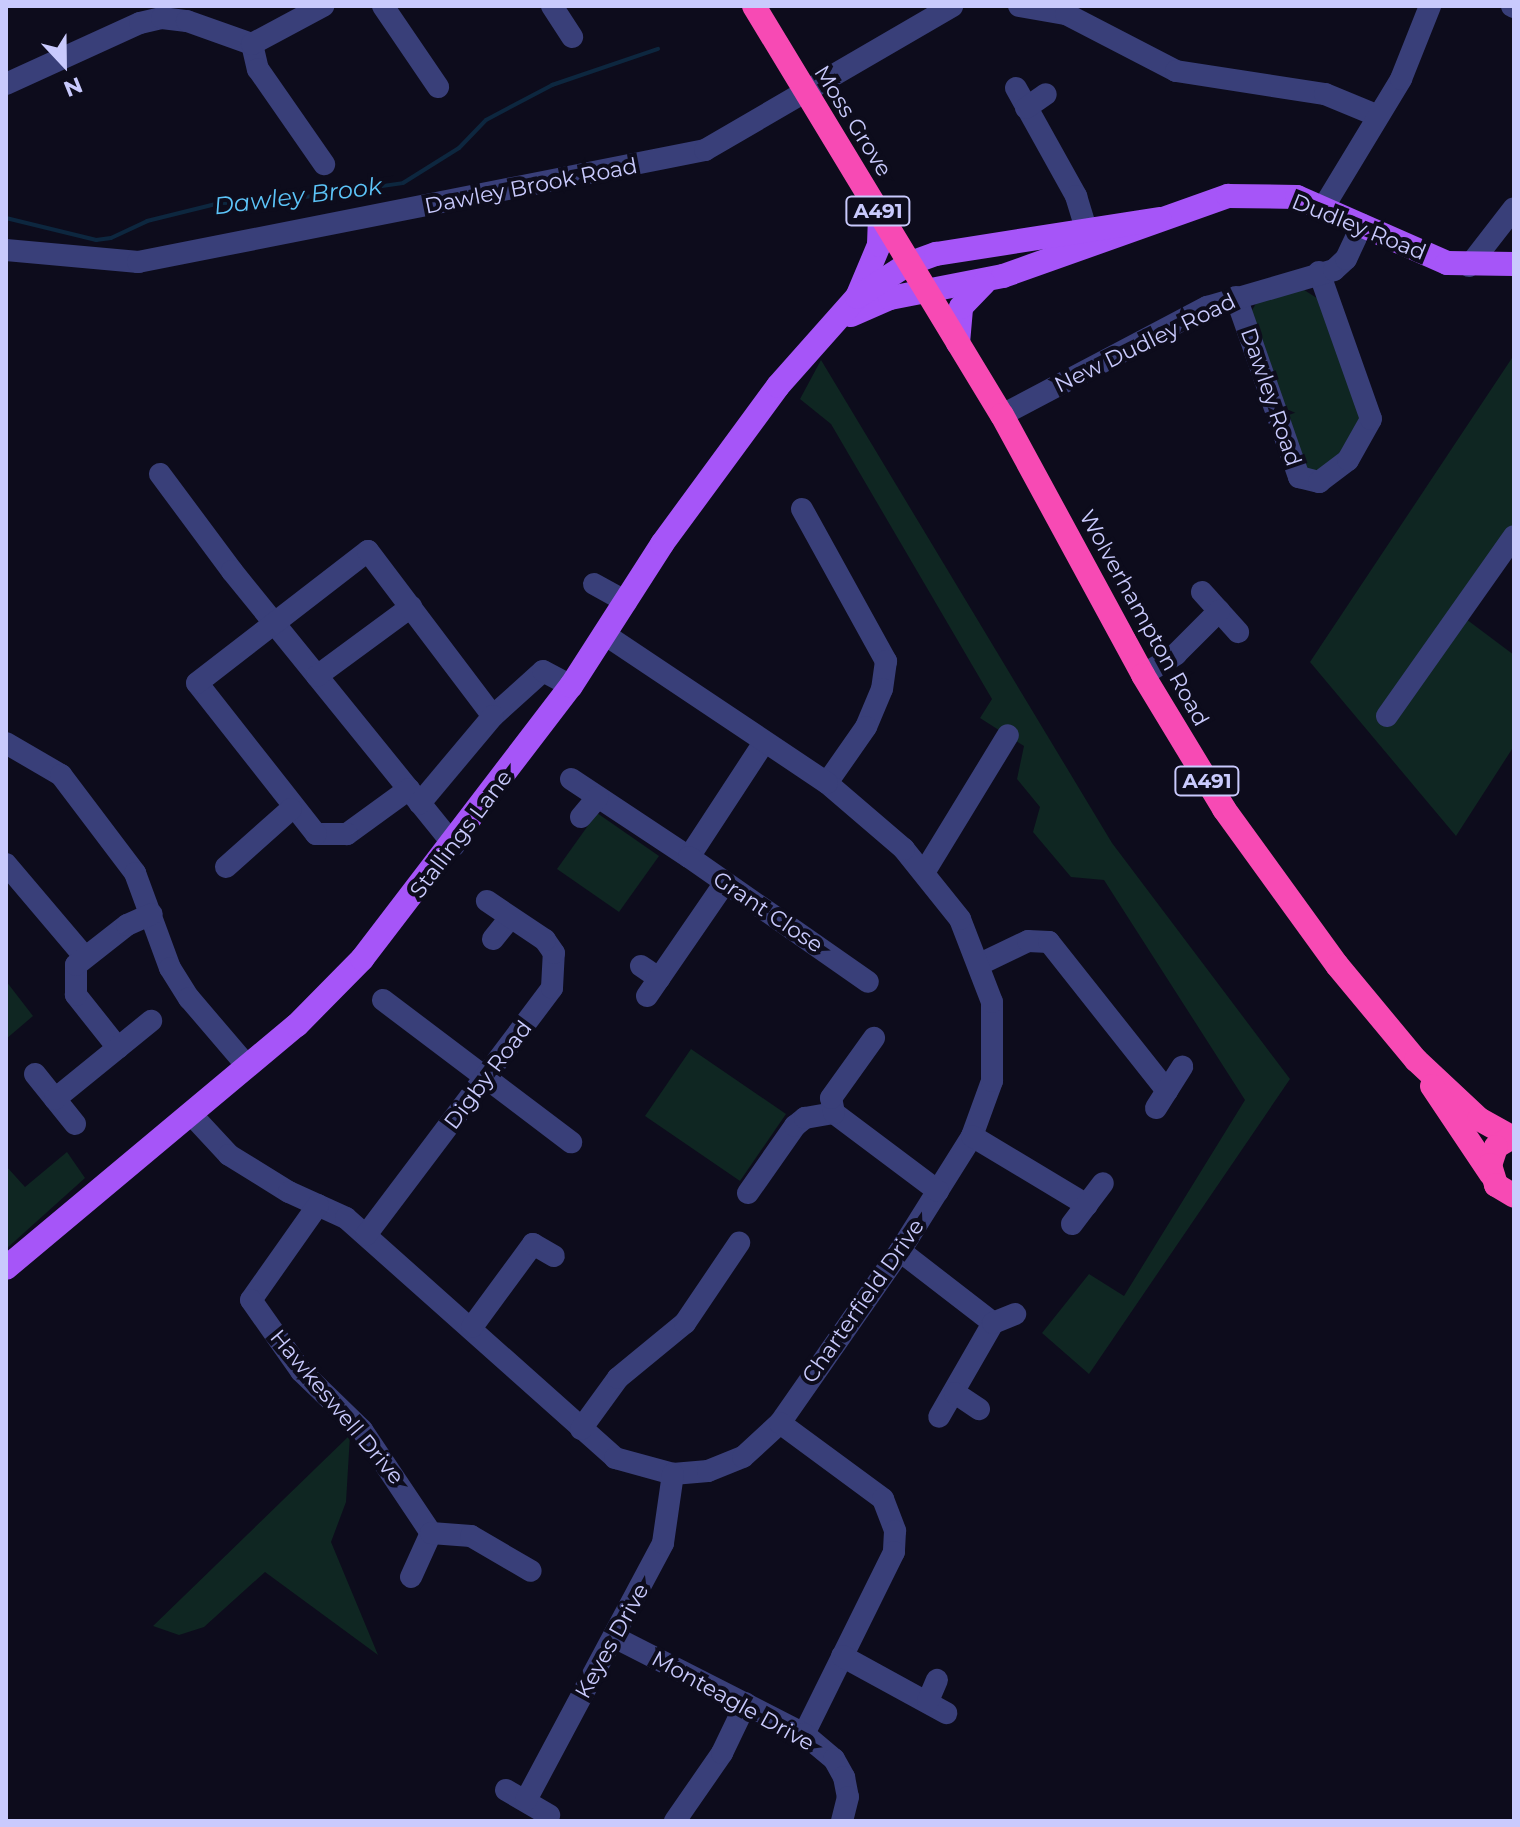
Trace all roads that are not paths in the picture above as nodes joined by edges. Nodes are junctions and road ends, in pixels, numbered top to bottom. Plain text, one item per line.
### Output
1 (323, 6) edge
2 (383, 6) edge
3 (552, 6) edge
4 (754, 6) edge
5 (952, 6) edge
6 (1019, 6) edge
7 (1430, 6) edge
8 (571, 37) dead end
9 (252, 44) junction
10 (6, 84) edge
11 (438, 87) dead end
12 (805, 94) junction
13 (1046, 94) dead end
14 (1376, 115) junction
15 (311, 144) junction
16 (292, 157) dead end
17 (324, 164) dead end
18 (1323, 208) junction
19 (1514, 208) edge
20 (880, 214) junction
21 (1159, 219) junction
22 (1362, 225) junction
23 (1086, 229) junction
24 (6, 250) edge
25 (908, 264) junction
26 (1514, 264) edge
27 (1469, 266) junction
28 (1319, 272) junction
29 (986, 281) junction
30 (924, 291) junction
31 (857, 297) junction
32 (1236, 297) junction
33 (830, 323) junction
34 (958, 343) junction
35 (1002, 415) junction
36 (160, 474) dead end
37 (802, 509) dead end
38 (1514, 536) edge
39 (594, 584) dead end
40 (1202, 592) dead end
41 (626, 602) junction
42 (411, 607) junction
43 (1219, 611) junction
44 (274, 624) junction
45 (1238, 632) dead end
46 (606, 635) junction
47 (1143, 675) junction
48 (317, 676) junction
49 (571, 686) junction
50 (493, 716) junction
51 (1387, 716) dead end
52 (1008, 735) dead end
53 (6, 743) edge
54 (763, 744) junction
55 (571, 779) dead end
56 (827, 783) junction
57 (415, 796) junction
58 (598, 797) junction
59 (291, 809) junction
60 (581, 817) dead end
61 (454, 845) junction
62 (689, 857) junction
63 (6, 864) edge
64 (226, 867) dead end
65 (925, 871) junction
66 (724, 884) junction
67 (487, 901) dead end
68 (152, 914) junction
69 (510, 918) junction
70 (493, 939) dead end
71 (859, 946) dead end
72 (85, 957) junction
73 (980, 964) junction
74 (847, 966) junction
75 (649, 980) dead end
76 (868, 982) dead end
77 (383, 1000) dead end
78 (151, 1021) dead end
79 (874, 1038) dead end
80 (118, 1048) junction
81 (1416, 1060) junction
82 (247, 1066) junction
83 (1182, 1067) dead end
84 (35, 1074) dead end
85 (488, 1076) junction
86 (55, 1099) junction
87 (190, 1113) junction
88 (834, 1113) junction
89 (75, 1124) dead end
90 (972, 1136) junction
91 (1513, 1136) edge
92 (571, 1142) dead end
93 (1491, 1174) junction
94 (1103, 1183) dead end
95 (938, 1191) junction
96 (748, 1193) dead end
97 (1514, 1196) edge
98 (318, 1205) junction
99 (1087, 1205) junction
100 (1072, 1224) dead end
101 (366, 1235) junction
102 (739, 1243) dead end
103 (900, 1251) junction
104 (554, 1256) dead end
105 (6, 1268) edge
106 (1015, 1314) dead end
107 (993, 1323) junction
108 (472, 1327) junction
109 (955, 1393) junction
110 (979, 1409) dead end
111 (939, 1417) dead end
112 (780, 1423) junction
113 (581, 1429) junction
114 (673, 1474) junction
115 (431, 1533) junction
116 (531, 1571) dead end
117 (411, 1577) dead end
118 (614, 1637) junction
119 (842, 1656) junction
120 (937, 1680) dead end
121 (746, 1703) junction
122 (804, 1734) junction
123 (549, 1815) dead end
124 (675, 1821) edge
125 (842, 1821) edge

1 - 9 street
2 - 11 street
3 - 8 street
4 - 12 highway, Moss Grove / A491
5 - 12 street, Dawley Brook Road
6 - 14 street
7 - 14 street
9 - 10 street
9 - 15 street
12 - 20 highway, Moss Grove / A491
12 - 24 street, Dawley Brook Road
13 - 23 street
14 - 18 street
15 - 16 street
15 - 17 street
18 - 21 main road, Dudley Road
18 - 22 main road, Dudley Road
19 - 27 street
20 - 25 highway, Moss Grove / A491
20 - 31 main road
21 - 23 main road, Dudley Road
21 - 29 main road, Dudley Road
22 - 27 main road, Dudley Road
22 - 28 street, New Dudley Road
23 - 25 main road, Dudley Road
25 - 30 highway, Wolverhampton Road / A491
25 - 31 main road, Stallings Lane
26 - 27 main road, Dudley Road
28 - 32 street, New Dudley Road
28 - 32 street, Dawley Road
29 - 30 main road, Dudley Road
29 - 34 main road
30 - 33 main road, Stallings Lane
30 - 34 highway, Wolverhampton Road / A491
31 - 33 main road, Stallings Lane
32 - 35 street, New Dudley Road
33 - 41 main road, Stallings Lane
34 - 35 highway, Wolverhampton Road / A491
35 - 47 highway, Wolverhampton Road / A491
36 - 44 street
37 - 56 street
38 - 51 street
39 - 41 street
40 - 43 street
41 - 46 main road, Stallings Lane
42 - 44 street
42 - 48 street
42 - 50 street
43 - 45 street
43 - 47 street
44 - 48 street
44 - 59 street
46 - 49 main road, Stallings Lane
46 - 54 street, Charterfield Drive
47 - 81 highway, Wolverhampton Road / A491
48 - 57 street
49 - 50 street
49 - 61 main road, Stallings Lane
50 - 57 street
52 - 65 street
53 - 68 street
54 - 56 street, Charterfield Drive
54 - 62 street
55 - 58 street, Grant Close
56 - 65 street, Charterfield Drive
57 - 59 street
57 - 61 street
58 - 60 street
58 - 62 street, Grant Close
59 - 64 street
61 - 82 main road, Stallings Lane
62 - 66 street, Grant Close
63 - 72 street
65 - 73 street, Charterfield Drive
66 - 74 street, Grant Close
66 - 75 street
67 - 69 street, Digby Road
68 - 72 street
68 - 82 street
69 - 70 street
69 - 85 street, Digby Road
71 - 74 street, Grant Close
72 - 80 street
73 - 83 street
73 - 90 street, Charterfield Drive
74 - 76 street, Grant Close
77 - 85 street
78 - 80 street
79 - 88 street
80 - 86 street
81 - 91 highway, Wolverhampton Road / A491
81 - 93 highway, Wolverhampton Road / A491
82 - 87 main road, Stallings Lane
84 - 86 street
85 - 92 street
85 - 101 street, Digby Road
86 - 89 street
87 - 98 street, Charterfield Drive
87 - 105 main road, Stallings Lane
88 - 95 street
88 - 96 street
90 - 95 street, Charterfield Drive
90 - 99 street
91 - 93 highway
93 - 97 highway, Wolverhampton Road
94 - 99 street
95 - 103 street, Charterfield Drive
98 - 101 street, Charterfield Drive
98 - 115 street, Hawkeswell Drive
99 - 100 street
101 - 108 street, Charterfield Drive
102 - 113 street
103 - 107 street
103 - 112 street, Charterfield Drive
104 - 108 street
106 - 107 street
107 - 109 street
108 - 113 street, Charterfield Drive
109 - 110 street
109 - 111 street
112 - 114 street, Charterfield Drive
112 - 119 street
113 - 114 street, Charterfield Drive
114 - 118 street, Keyes Drive
115 - 116 street
115 - 117 street
118 - 121 street, Monteagle Drive
118 - 123 street, Keyes Drive
119 - 120 street
119 - 122 street
121 - 122 street, Monteagle Drive
121 - 124 street
122 - 125 street, Monteagle Drive

